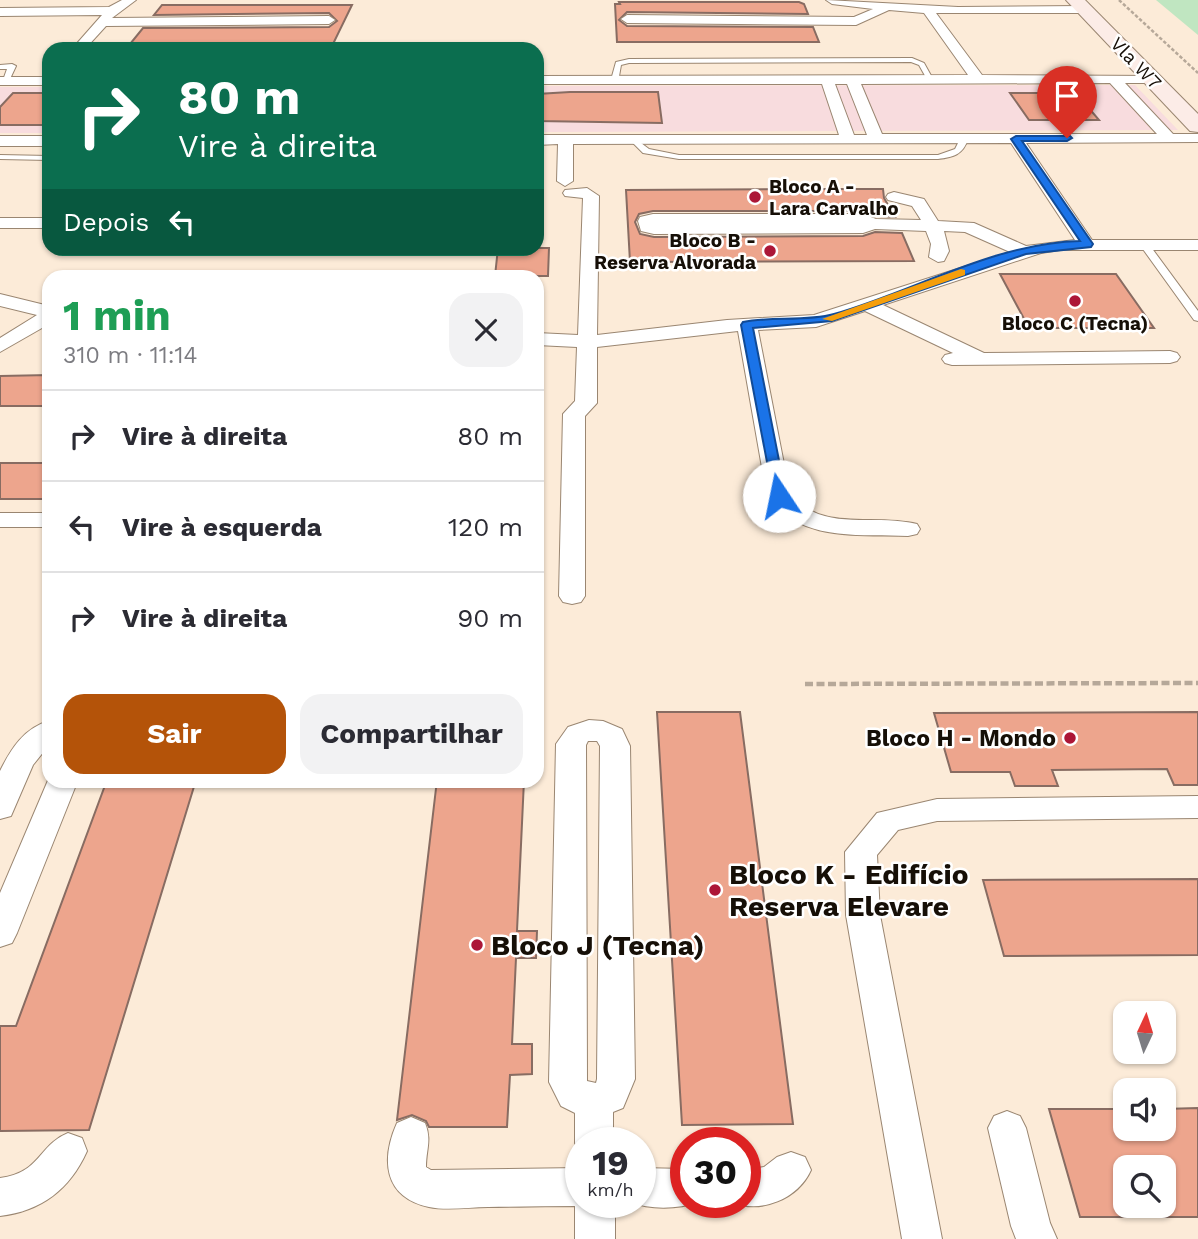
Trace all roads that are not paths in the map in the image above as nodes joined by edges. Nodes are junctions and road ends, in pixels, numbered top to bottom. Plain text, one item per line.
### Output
1 (130, 0) edge
2 (827, 3) edge
3 (971, 5) edge
4 (1079, 5) edge
5 (885, 8) junction
6 (929, 10) junction
7 (113, 11) junction
8 (0, 12) edge
9 (627, 19) dead end
10 (329, 20) dead end
11 (833, 21) junction
12 (103, 22) junction
13 (84, 42) edge
14 (2, 76) edge
15 (827, 79) junction
16 (852, 79) junction
17 (931, 79) junction
18 (978, 79) junction
19 (1114, 79) junction
20 (1152, 79) junction
21 (42, 80) edge
22 (544, 80) edge
23 (615, 80) junction
24 (1198, 126) edge
25 (1169, 138) junction
26 (1198, 138) edge
27 (633, 139) junction
28 (848, 139) junction
29 (876, 139) junction
30 (964, 139) junction
31 (1016, 139) junction
32 (544, 140) edge
33 (566, 140) junction
34 (0, 141) edge
35 (42, 141) edge
36 (0, 157) edge
37 (42, 158) edge
38 (568, 187) joint
39 (894, 197) dead end
40 (0, 223) edge
41 (42, 223) edge
42 (873, 224) junction
43 (930, 225) junction
44 (1087, 244) junction
45 (1145, 245) junction
46 (1198, 245) edge
47 (1023, 251) junction
48 (938, 257) dead end
49 (0, 300) edge
50 (867, 305) junction
51 (42, 312) edge
52 (1198, 318) edge
53 (42, 319) edge
54 (747, 325) junction
55 (544, 339) edge
56 (589, 342) junction
57 (0, 346) edge
58 (1170, 357) dead end
59 (952, 359) dead end
60 (982, 359) junction
61 (0, 520) edge
62 (42, 520) edge
63 (908, 529) dead end
64 (572, 596) dead end
65 (42, 734) edge
66 (60, 788) edge
67 (1198, 807) edge
68 (0, 808) edge
69 (0, 933) edge
70 (594, 1101) junction
71 (594, 1127) edge
72 (1007, 1128) dead end
73 (411, 1135) dead end
74 (68, 1151) dead end
75 (791, 1170) dead end
76 (761, 1186) edge
77 (565, 1187) edge
78 (0, 1197) edge
79 (595, 1218) edge
80 (595, 1239) edge
81 (922, 1239) edge
82 (1037, 1239) edge

1 - 7 street
2 - 5 street
2 - 11 street
3 - 4 street
3 - 6 street
4 - 20 main road, Vla W7
5 - 6 street
5 - 11 street
6 - 18 street
7 - 8 street
7 - 12 street
9 - 11 street
10 - 12 street
12 - 13 street
14 - 21 street
15 - 16 street
15 - 23 street
15 - 28 street
16 - 17 street
16 - 29 street
17 - 18 street
17 - 23 lane
18 - 19 street
19 - 20 street
19 - 25 street
20 - 24 main road, Vla W7
22 - 23 street
25 - 26 street
25 - 31 street
27 - 28 street
27 - 30 lane
27 - 33 street
28 - 29 street
29 - 30 street
30 - 31 street
31 - 44 street
32 - 33 street
33 - 38 street
34 - 35 street
36 - 37 lane
38 - 56 street
39 - 43 street
40 - 41 street
42 - 42 street
42 - 43 street
43 - 47 street
43 - 48 street
44 - 45 street
44 - 47 street
45 - 46 street
45 - 52 lane
47 - 50 street
49 - 51 street
50 - 54 street
50 - 60 street
53 - 57 street
54 - 56 street
54 - 63 street
55 - 56 street
56 - 64 street
58 - 60 street
59 - 60 street
61 - 62 street
65 - 68 street
66 - 69 street
67 - 81 street
70 - 70 street
70 - 71 street
72 - 82 street
73 - 77 street
74 - 78 street
75 - 76 street
79 - 80 street

